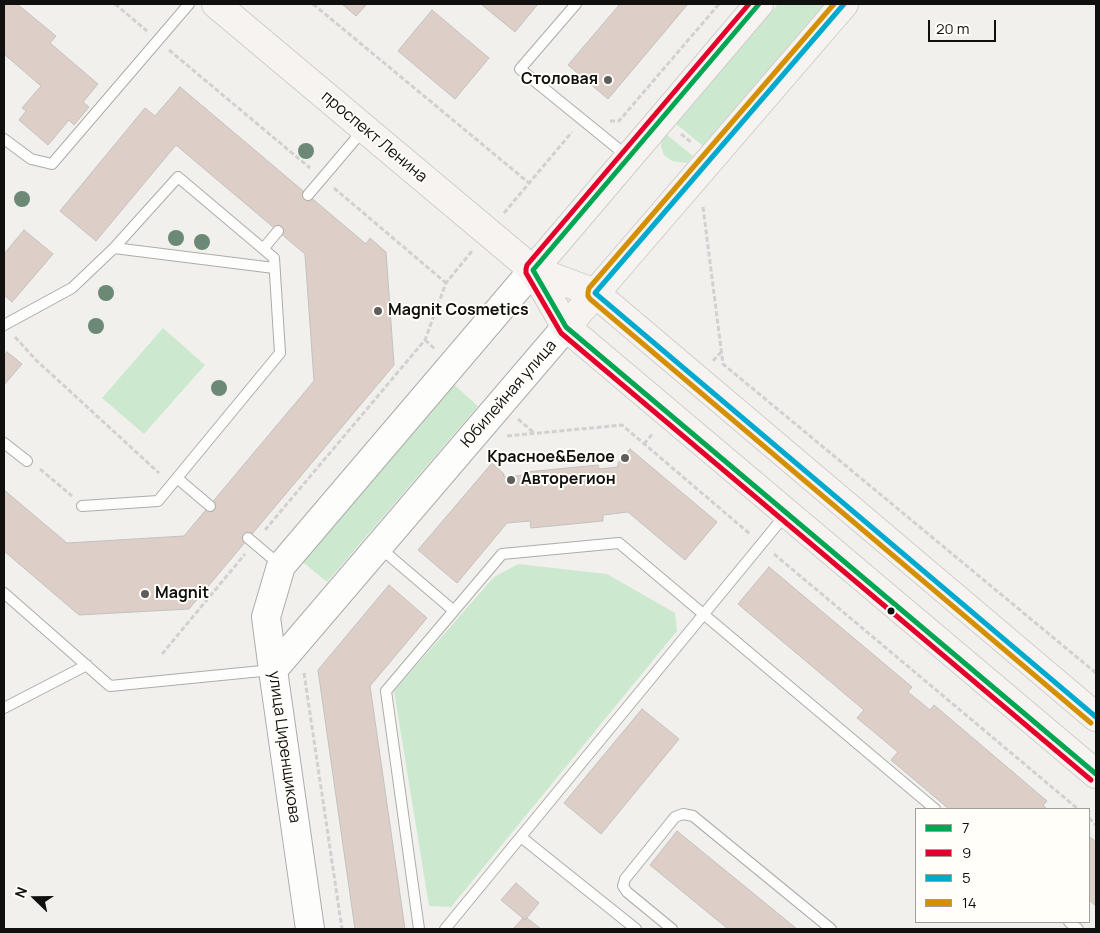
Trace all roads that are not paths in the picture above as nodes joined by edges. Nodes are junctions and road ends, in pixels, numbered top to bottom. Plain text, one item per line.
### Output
1 (189, 4) edge
2 (216, 4) edge
3 (576, 4) edge
4 (759, 4) edge
5 (844, 4) edge
6 (364, 128) junction
7 (6, 145) edge
8 (629, 157) junction
9 (308, 195) dead end
10 (278, 231) dead end
11 (114, 248) junction
12 (263, 249) junction
13 (274, 268) junction
14 (533, 270) junction
15 (595, 293) junction
16 (4, 325) edge
17 (566, 327) junction
18 (4, 443) edge
19 (27, 461) dead end
20 (174, 482) junction
21 (82, 506) dead end
22 (210, 506) dead end
23 (786, 513) junction
24 (251, 541) road end
25 (378, 546) junction
26 (281, 566) junction
27 (4, 592) edge
28 (454, 612) junction
29 (704, 614) junction
30 (87, 665) junction
31 (273, 670) junction
32 (4, 708) edge
33 (1096, 717) edge
34 (1096, 774) edge
35 (934, 808) edge
36 (521, 836) junction
37 (310, 929) edge
38 (419, 929) edge
39 (445, 929) edge
40 (636, 929) edge
41 (672, 929) edge
42 (831, 929) edge

1 - 7 lane
2 - 6 main road, проспект Ленина
3 - 8 lane
4 - 8 main road
5 - 15 main road, Юбилейная улица
6 - 9 lane
6 - 14 main road, проспект Ленина
8 - 14 main road
10 - 12 lane
11 - 12 lane
11 - 13 lane
11 - 16 lane
12 - 13 lane
13 - 20 lane
14 - 15 main road, проспект Ленина
14 - 17 main road, проспект Ленина
14 - 26 street
15 - 17 main road, Юбилейная улица
15 - 33 main road, проспект Ленина
17 - 23 main road, проспект Ленина
17 - 25 street, Юбилейная улица
18 - 19 lane
20 - 21 lane
20 - 22 lane
23 - 29 lane
23 - 34 main road, проспект Ленина
24 - 26 lane
25 - 28 lane
25 - 31 street, Юбилейная улица
26 - 31 street, улица Циренщикова
27 - 30 lane
28 - 29 lane
28 - 38 lane
29 - 35 lane
29 - 36 lane
30 - 31 lane
30 - 32 lane
31 - 37 street, улица Циренщикова
36 - 39 lane
36 - 40 lane
41 - 42 lane

